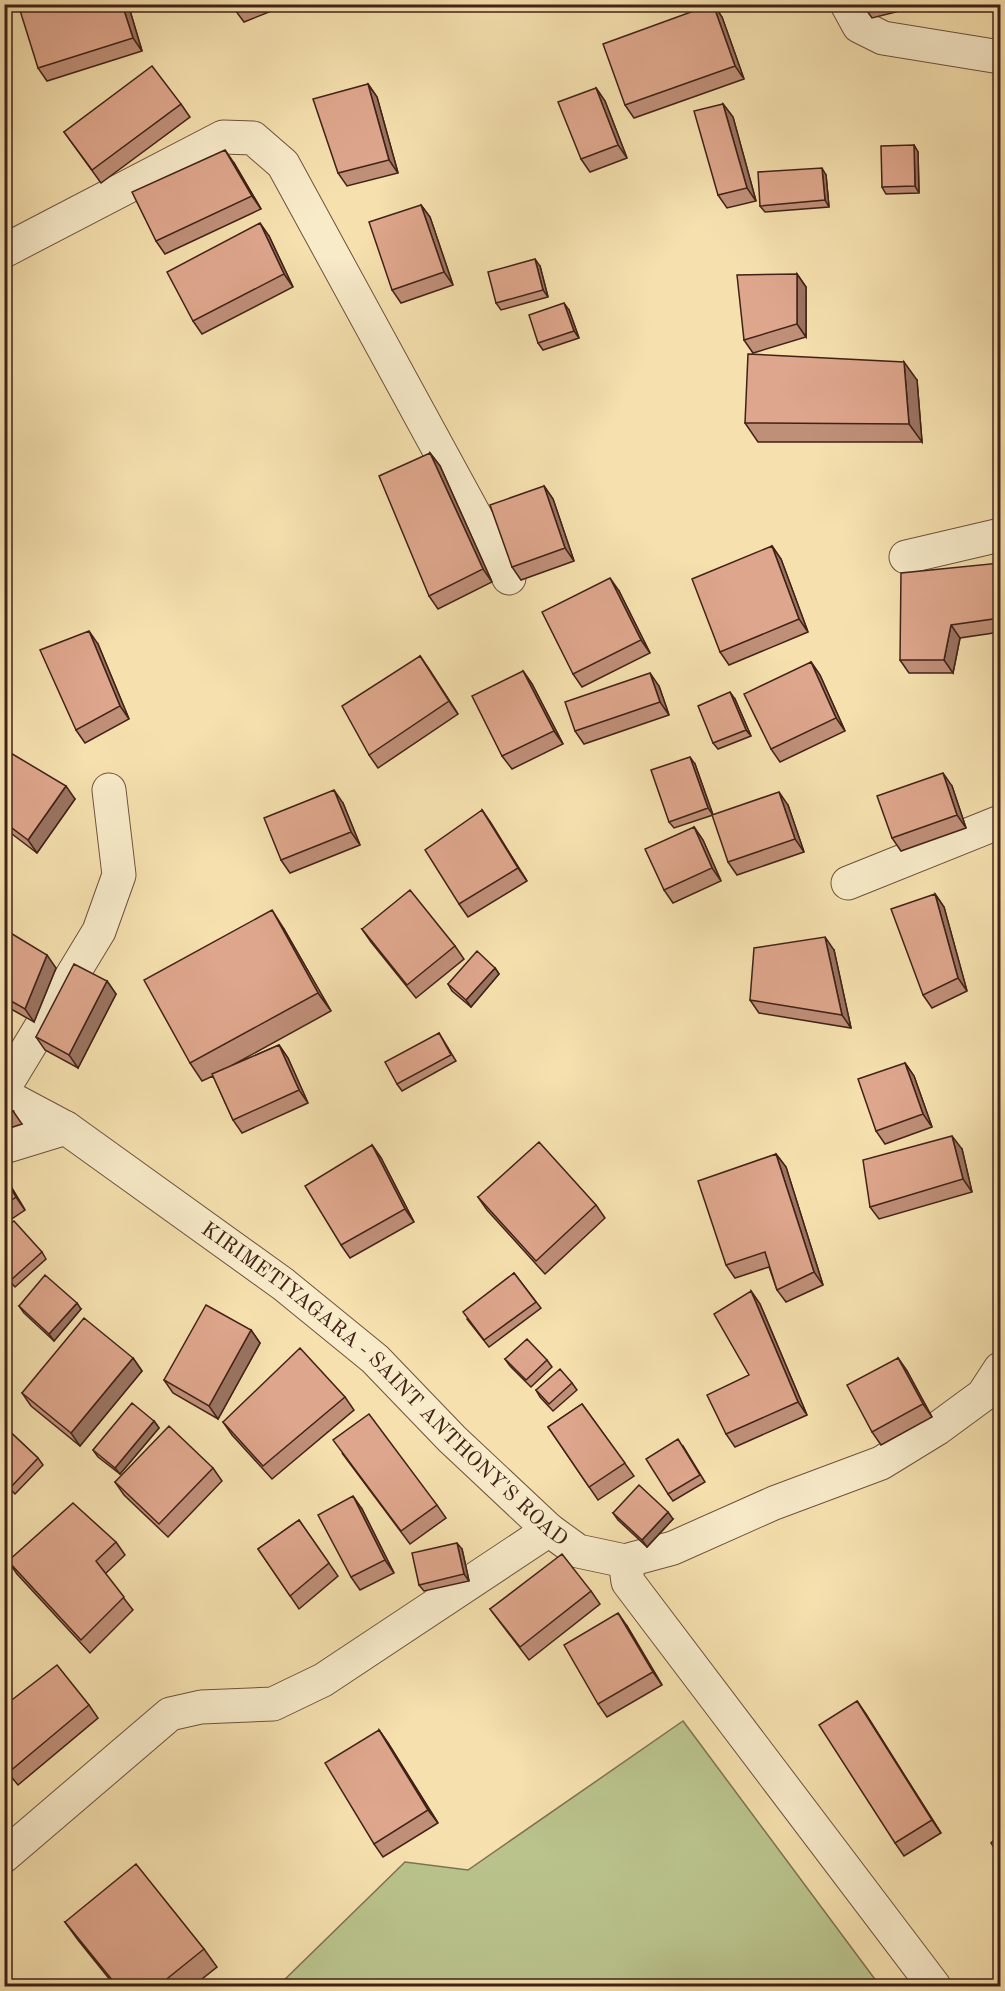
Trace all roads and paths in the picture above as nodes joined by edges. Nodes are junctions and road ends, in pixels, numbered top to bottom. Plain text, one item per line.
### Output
1 (847, 4) edge
2 (1000, 57) edge
3 (4, 251) edge
4 (1000, 535) edge
5 (906, 557) dead end
6 (509, 578) edge
7 (109, 790) dead end
8 (1000, 822) edge
9 (848, 883) dead end
10 (4, 1088) edge
11 (4, 1095) edge
12 (66, 1128) junction
13 (4, 1147) edge
14 (1000, 1369) edge
15 (549, 1530) junction
16 (625, 1561) junction
17 (4, 1856) edge
18 (934, 1986) edge

1 - 2 street
3 - 6 street
4 - 5 street
7 - 10 street
8 - 9 street
11 - 12 street, KIRIMETIYAGARA - SAINT ANTHONY'S ROAD
12 - 13 street
12 - 15 street, KIRIMETIYAGARA - SAINT ANTHONY'S ROAD
14 - 16 street, KIRIMETIYAGARA - SAINT ANTHONY'S ROAD
15 - 16 street, KIRIMETIYAGARA - SAINT ANTHONY'S ROAD
15 - 17 street
16 - 18 street

